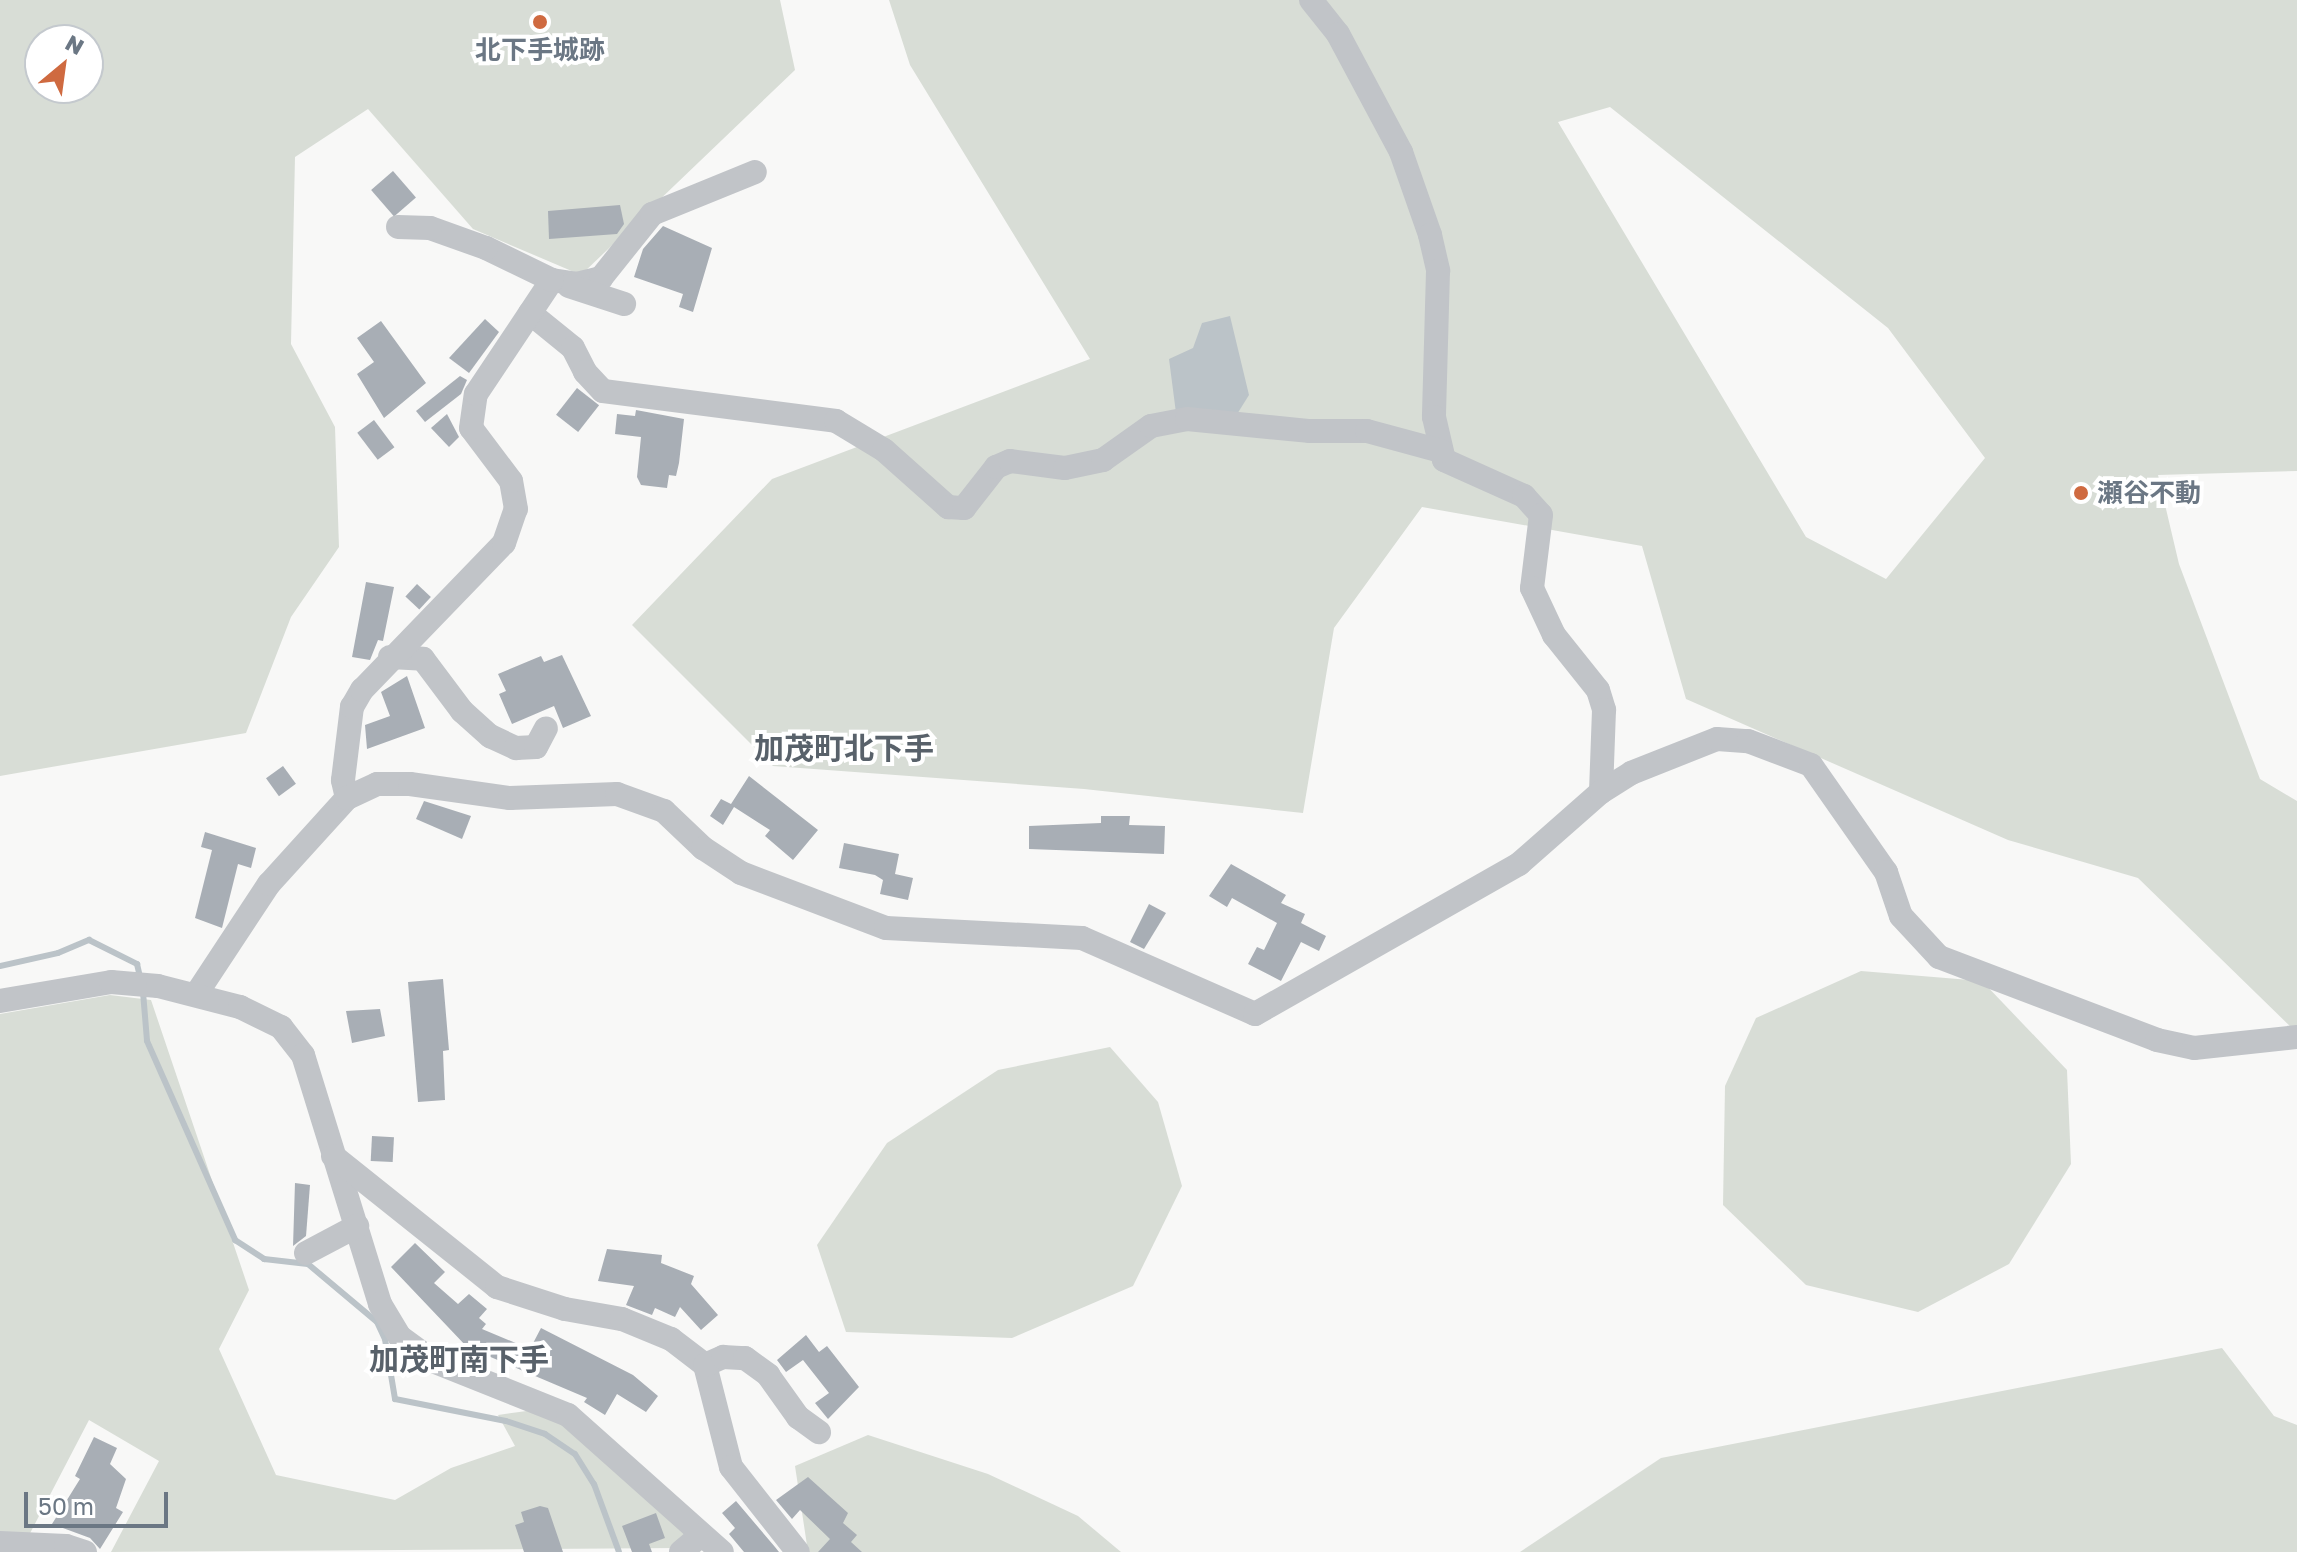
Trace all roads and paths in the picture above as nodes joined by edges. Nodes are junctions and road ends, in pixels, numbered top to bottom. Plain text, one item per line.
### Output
1 (1311, 0) edge
2 (755, 172) dead end
3 (398, 227) dead end
4 (552, 280) junction
5 (624, 304) dead end
6 (530, 313) junction
7 (1441, 451) junction
8 (390, 657) junction
9 (546, 728) dead end
10 (1601, 792) junction
11 (347, 798) junction
12 (197, 993) junction
13 (0, 1001) edge
14 (2297, 1037) edge
15 (333, 1156) junction
16 (357, 1226) junction
17 (306, 1253) dead end
18 (705, 1365) junction
19 (819, 1432) dead end
20 (701, 1535) junction
21 (0, 1543) edge
22 (85, 1552) edge
23 (681, 1552) edge
24 (722, 1552) edge
25 (798, 1552) edge

1 - 7 street
2 - 4 street
3 - 4 street
4 - 5 street
4 - 6 street
6 - 7 street
6 - 8 street
7 - 10 street
8 - 9 street
8 - 11 street
10 - 11 street
10 - 14 street
11 - 12 street
12 - 13 street
12 - 15 street
15 - 16 street
15 - 18 street
16 - 17 street
16 - 20 street
18 - 19 street
18 - 25 street
20 - 23 street
20 - 24 street
21 - 22 street

